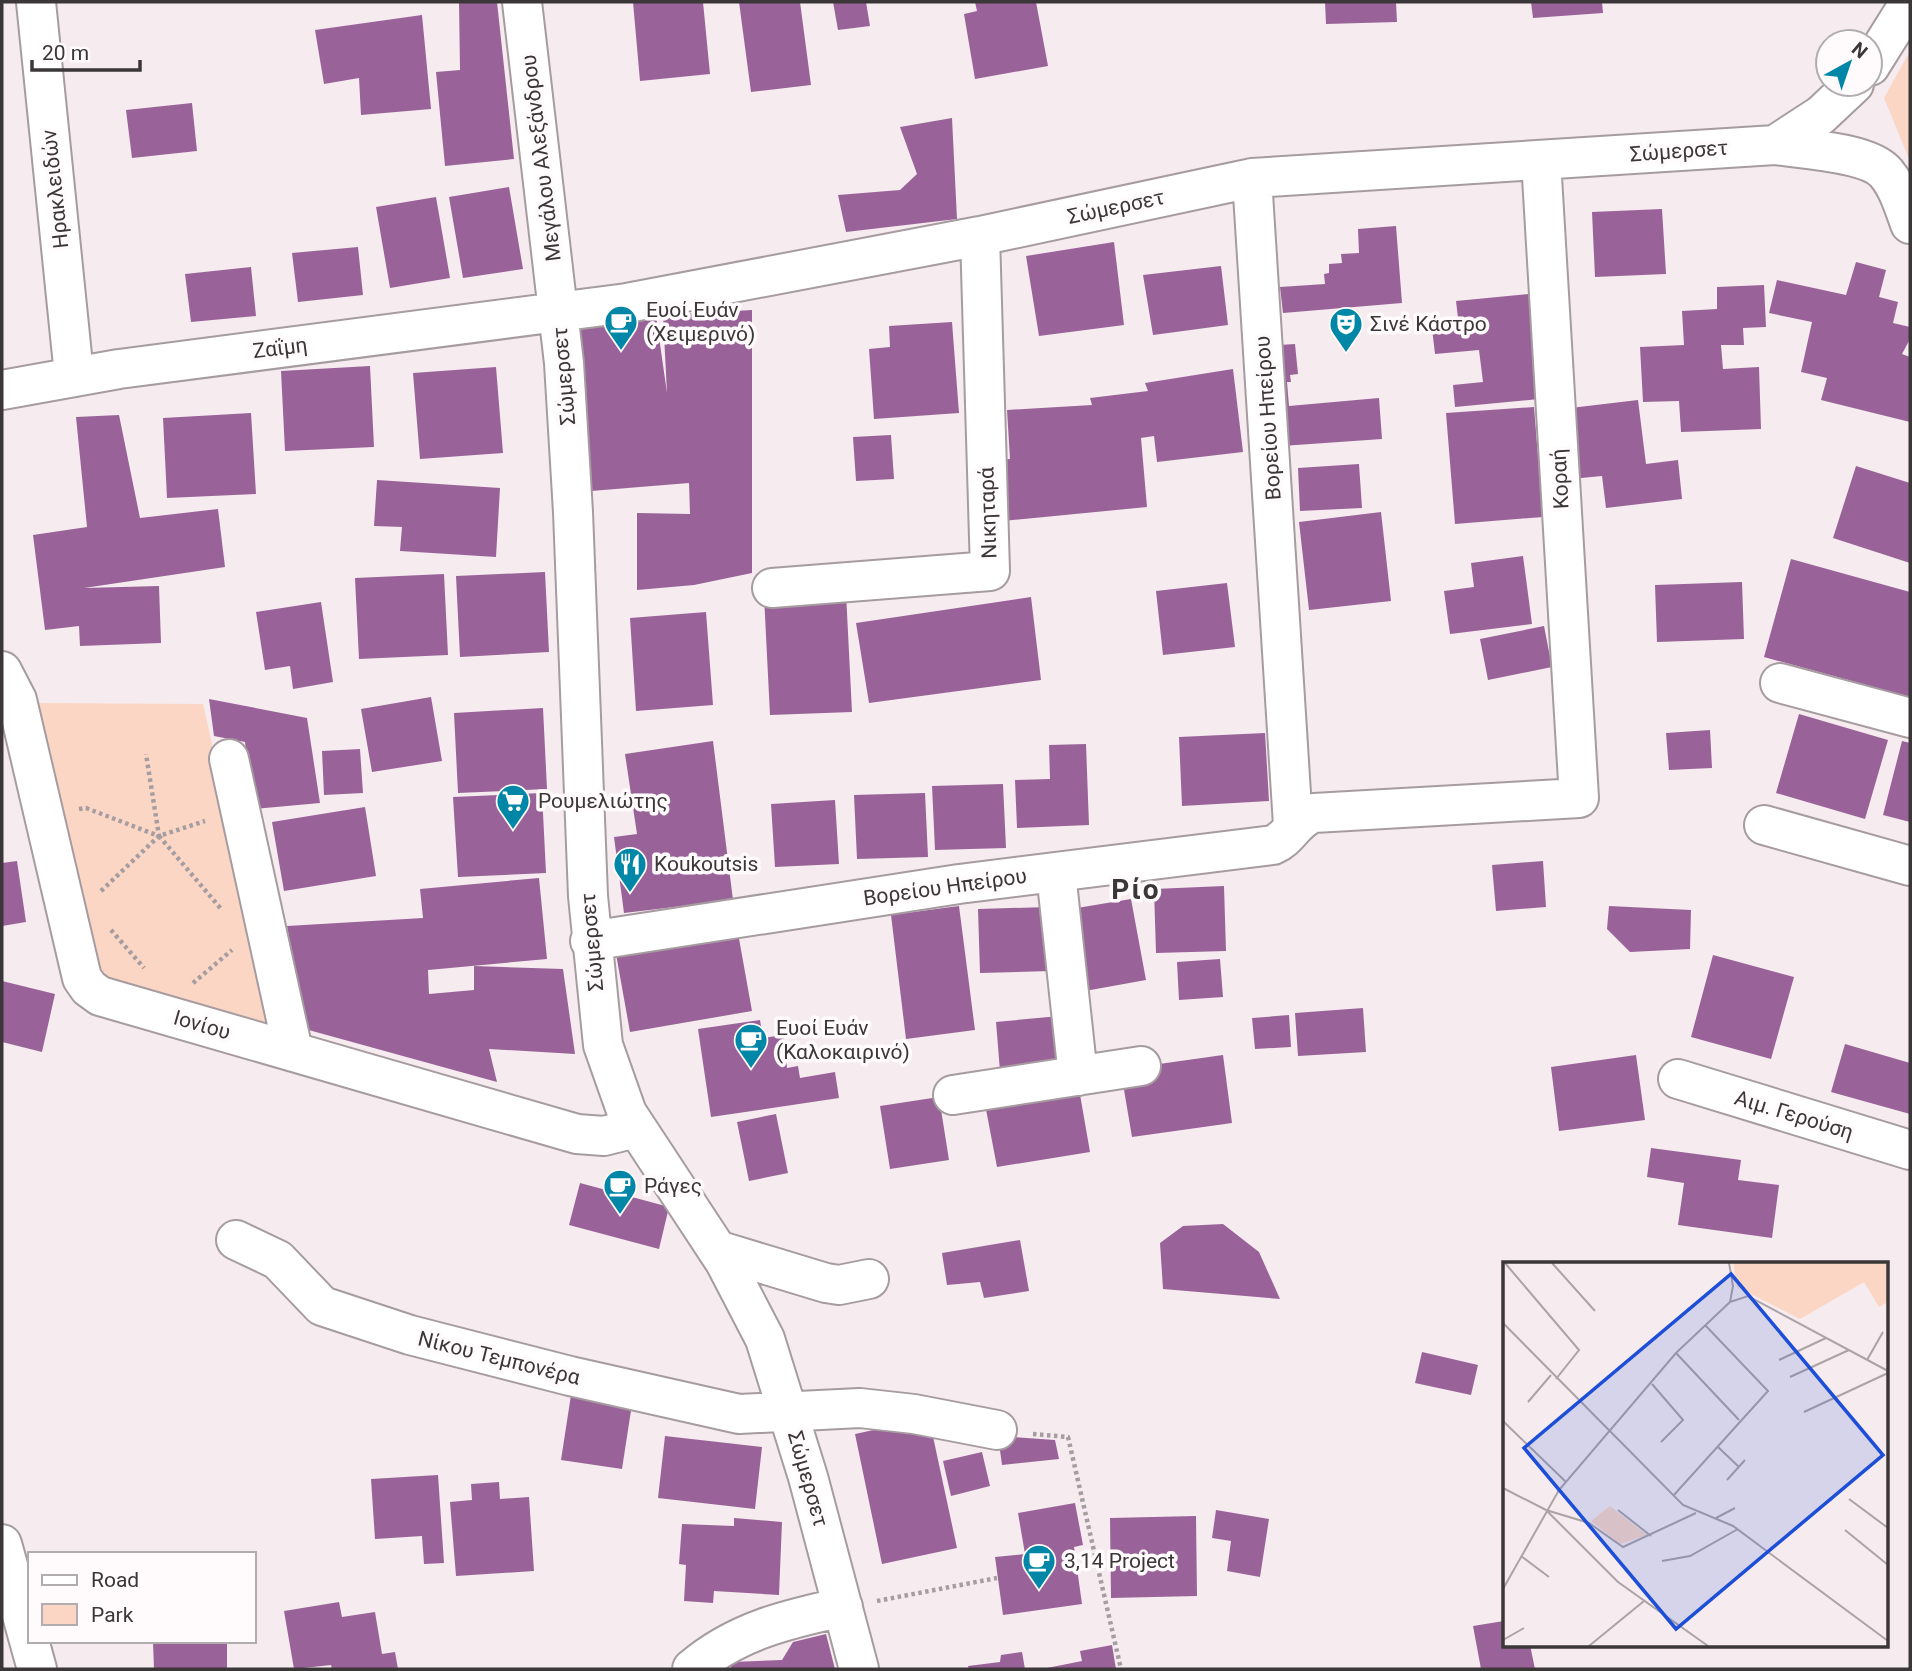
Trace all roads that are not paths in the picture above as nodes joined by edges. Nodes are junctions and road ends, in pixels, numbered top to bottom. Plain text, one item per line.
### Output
1 (36, 2) edge
2 (522, 2) edge
3 (1910, 2) edge
4 (1884, 44) edge
5 (1839, 98) edge
6 (1775, 145) junction
7 (1541, 160) junction
8 (1252, 178) junction
9 (1910, 223) edge
10 (980, 236) junction
11 (559, 313) junction
12 (74, 376) junction
13 (2, 390) edge
14 (772, 588) dead end
15 (2, 671) edge
16 (1780, 683) dead end
17 (1910, 718) edge
18 (229, 760) dead end
19 (1579, 798) joint
20 (1293, 825) junction
21 (1764, 825) dead end
22 (1910, 866) edge
23 (1056, 873) junction
24 (590, 941) junction
25 (293, 1051) junction
26 (1141, 1066) dead end
27 (1078, 1076) junction
28 (1678, 1079) dead end
29 (953, 1095) dead end
30 (636, 1128) junction
31 (1910, 1150) edge
32 (236, 1240) dead end
33 (717, 1250) junction
34 (869, 1279) dead end
35 (789, 1411) junction
36 (997, 1430) road end
37 (2, 1544) edge
38 (843, 1607) junction
39 (28, 1637) edge
40 (30, 1643) edge
41 (37, 1669) edge
42 (692, 1669) edge
43 (859, 1669) edge

1 - 12 street, Ηρακλειδών
2 - 11 street, Μεγάλου Αλεξάνδρου
3 - 4 street
5 - 6 street, Σώμερσετ
6 - 7 street, Σώμερσετ
6 - 9 street
7 - 8 street, Σώμερσετ
7 - 19 street, Κοραή
8 - 10 street, Σώμερσετ
8 - 20 street, Βορείου Ηπείρου
10 - 11 street, Σώμερσετ
10 - 14 street, Νικηταρά
11 - 12 street, Ζαΐμη
11 - 24 street, Σώμερσετ
12 - 13 street, Ζαΐμη
15 - 25 street, Ιονίου
16 - 17 street
18 - 25 street
19 - 20 street, Βορείου Ηπείρου
20 - 23 street, Βορείου Ηπείρου
21 - 22 street
23 - 24 street, Βορείου Ηπείρου
23 - 27 street
24 - 30 street, Σώμερσετ
25 - 30 street, Ιονίου
26 - 27 street
27 - 29 street
28 - 31 street, Αιμ. Γερούση
30 - 33 street, Σώμερσετ
32 - 35 street, Νίκου Τεμπονέρα
33 - 34 street
33 - 35 street, Σώμερσετ
35 - 36 street, Νίκου Τεμπονέρα
35 - 38 street, Σώμερσετ
37 - 39 street
38 - 42 street
38 - 43 street, Σώμερσετ
40 - 41 street

